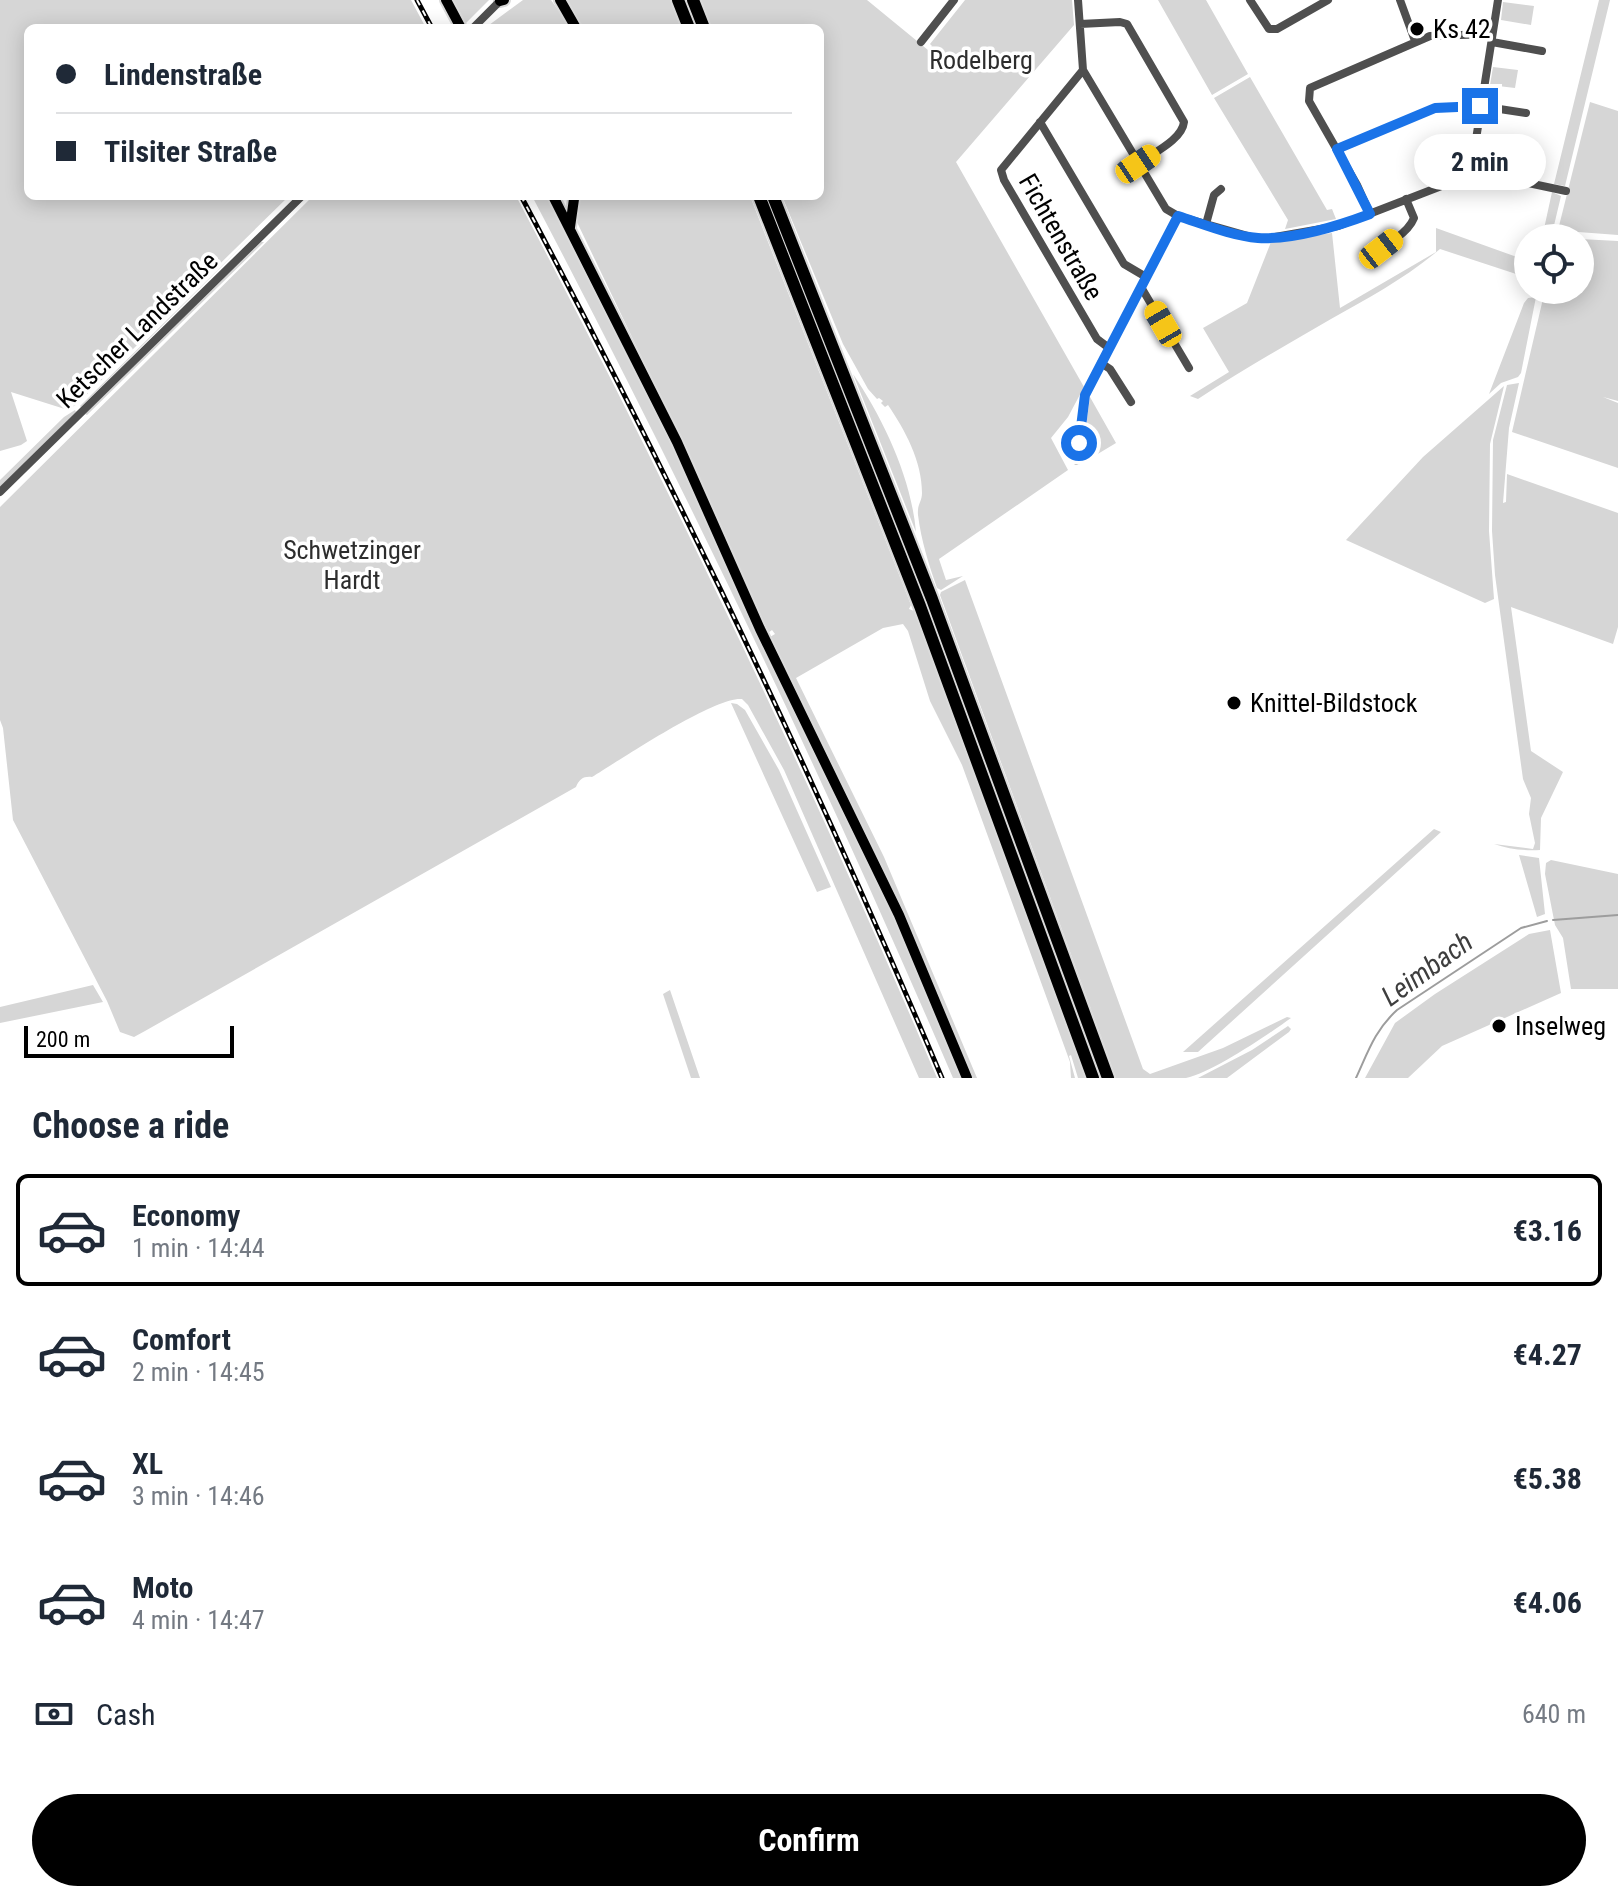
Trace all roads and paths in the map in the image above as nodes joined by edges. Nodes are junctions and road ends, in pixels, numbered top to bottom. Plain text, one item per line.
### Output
1 (446, 0) edge
2 (502, 0) edge
3 (678, 0) edge
4 (693, 0) edge
5 (954, 0) edge
6 (1078, 0) edge
7 (1250, 0) edge
8 (1400, 0) edge
9 (1498, 0) edge
10 (1325, 1) edge
11 (560, 3) edge
12 (459, 24) edge
13 (477, 24) edge
14 (573, 24) edge
15 (687, 24) edge
16 (702, 24) edge
17 (1080, 24) junction
18 (1492, 38) junction
19 (1415, 41) junction
20 (921, 42) dead end
21 (1542, 51) dead end
22 (1083, 70) junction
23 (1480, 106) junction
24 (1526, 113) dead end
25 (1040, 122) junction
26 (1337, 149) junction
27 (1138, 164) junction
28 (1471, 171) junction
29 (1221, 189) dead end
30 (1566, 191) dead end
31 (1406, 199) junction
32 (298, 200) edge
33 (556, 200) edge
34 (575, 200) edge
35 (761, 200) edge
36 (775, 200) edge
37 (1370, 214) junction
38 (1178, 216) junction
39 (1206, 224) junction
40 (570, 229) junction
41 (1372, 252) dead end
42 (1146, 277) junction
43 (1141, 287) junction
44 (1109, 348) junction
45 (1101, 363) junction
46 (1189, 368) dead end
47 (1131, 402) dead end
48 (1077, 461) dead end
49 (0, 492) edge
50 (967, 1078) edge
51 (1093, 1078) edge
52 (1108, 1078) edge

1 - 12 main road
2 - 13 street
3 - 15 highway
4 - 16 highway
5 - 20 street
6 - 17 street
7 - 10 street
8 - 19 street
9 - 18 street
11 - 14 main road
17 - 22 street
17 - 27 street
18 - 19 street
18 - 21 street
18 - 23 street
19 - 26 street
22 - 25 street, Fichtenstraße
22 - 27 street
23 - 24 street
23 - 26 street
23 - 28 street
25 - 42 street
25 - 44 street, Fichtenstraße
26 - 37 street
27 - 38 street
28 - 30 street
28 - 31 street
29 - 39 street
31 - 37 street
31 - 41 street
32 - 49 street, Ketscher Landstraße
33 - 40 main road
34 - 40 main road
35 - 51 highway
36 - 52 highway
37 - 39 street
38 - 39 street
38 - 42 street
40 - 50 main road
42 - 43 street
43 - 44 street
43 - 46 street
44 - 45 street
45 - 47 street
45 - 48 street

